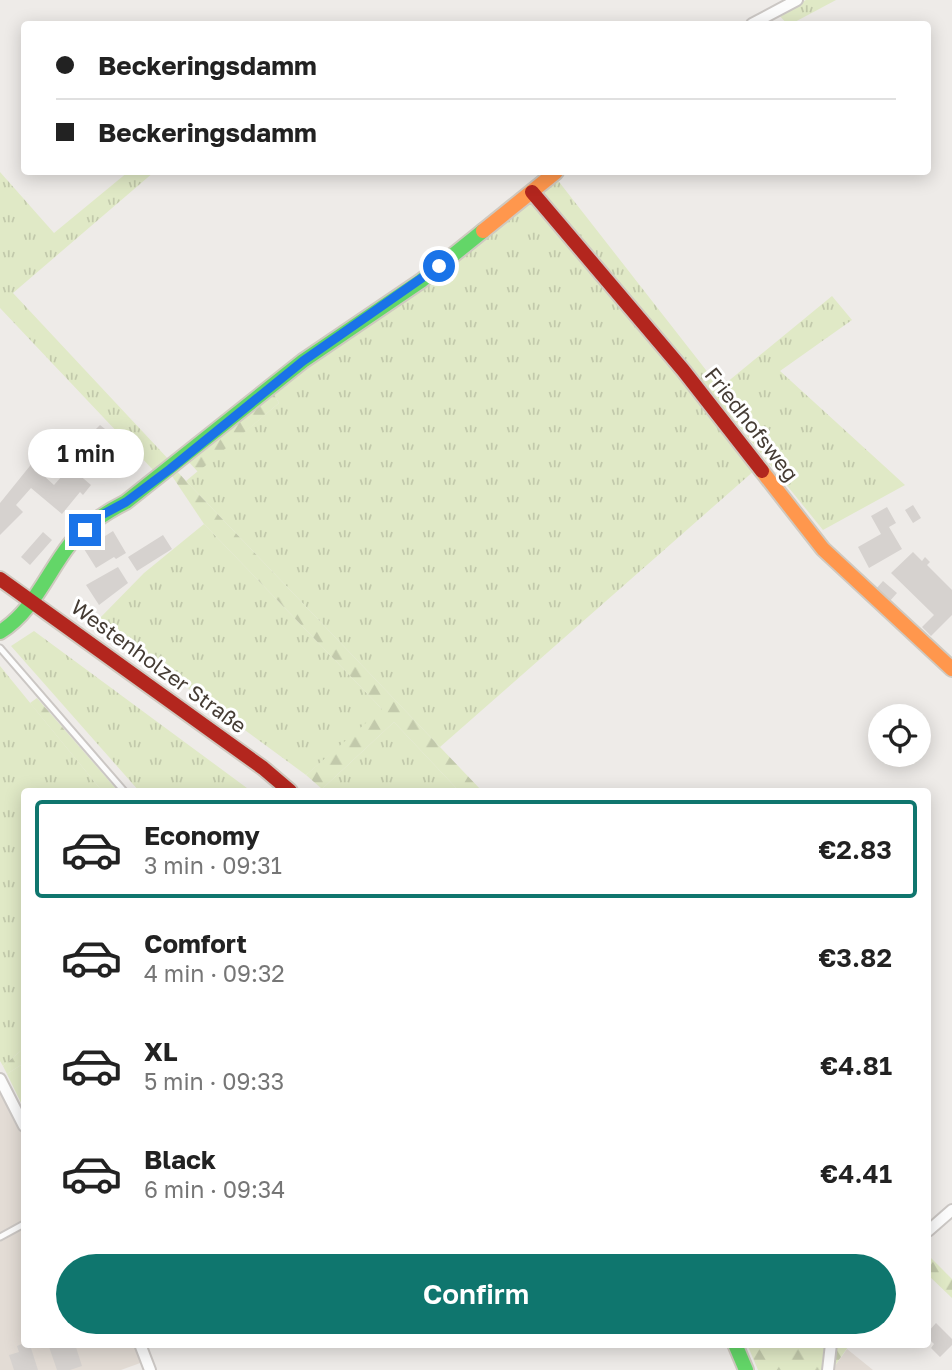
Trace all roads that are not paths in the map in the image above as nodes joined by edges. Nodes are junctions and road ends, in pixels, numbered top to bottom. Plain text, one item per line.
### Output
1 (797, 0) edge
2 (758, 21) edge
3 (552, 175) edge
4 (532, 192) junction
5 (0, 579) edge
6 (32, 600) junction
7 (0, 632) edge
8 (0, 648) edge
9 (952, 669) edge
10 (121, 788) edge
11 (286, 788) edge
12 (0, 1079) edge
13 (21, 1120) edge
14 (952, 1210) edge
15 (21, 1226) edge
16 (931, 1228) edge
17 (0, 1237) edge
18 (142, 1348) edge
19 (737, 1348) edge
20 (831, 1348) edge
21 (150, 1370) edge
22 (746, 1370) edge
23 (828, 1370) edge

1 - 2 street
3 - 4 street
4 - 6 street
4 - 9 street, Friedhofsweg
5 - 6 street, Westenholzer Straße
6 - 7 street
6 - 11 street, Westenholzer Straße
8 - 10 lane
12 - 13 street
14 - 16 street
15 - 17 lane
18 - 21 street
19 - 22 street
20 - 23 street

